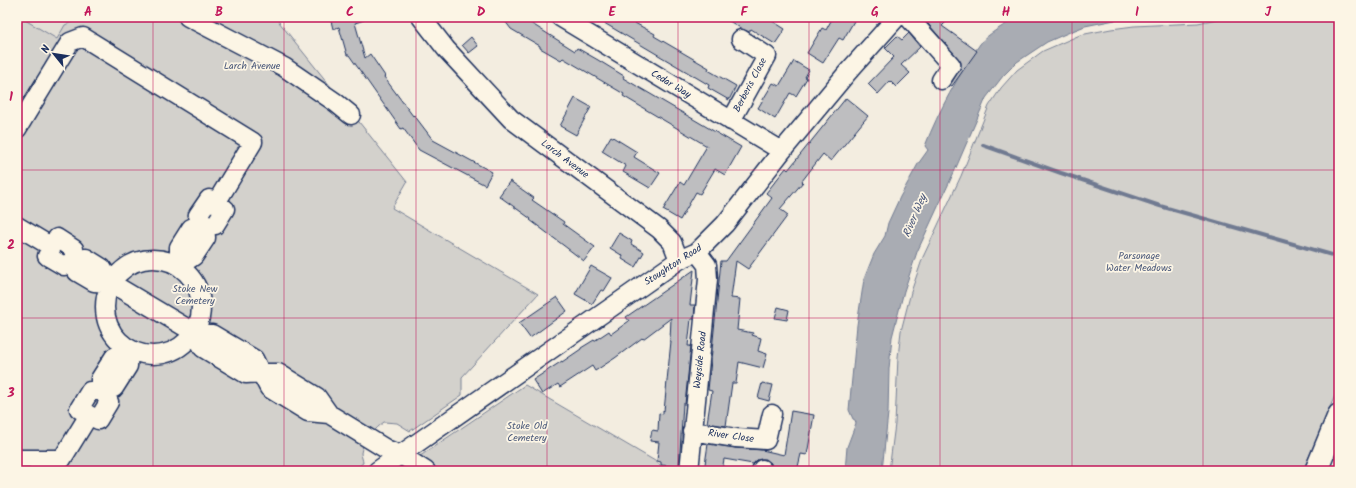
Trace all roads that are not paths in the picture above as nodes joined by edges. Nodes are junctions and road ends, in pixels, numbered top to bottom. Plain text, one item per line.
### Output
1 (188, 17) edge
2 (421, 17) edge
3 (560, 17) edge
4 (897, 17) edge
5 (908, 17) edge
6 (741, 39) dead end
7 (941, 80) dead end
8 (351, 115) dead end
9 (731, 121) junction
10 (17, 129) edge
11 (782, 151) junction
12 (17, 226) edge
13 (698, 252) junction
14 (679, 260) junction
15 (179, 266) junction
16 (111, 283) junction
17 (195, 333) junction
18 (128, 350) junction
19 (772, 414) dead end
20 (1339, 415) edge
21 (692, 430) junction
22 (401, 455) junction
23 (17, 458) edge
24 (377, 471) edge
25 (426, 471) edge
26 (689, 471) edge
27 (1316, 471) edge

1 - 8 street
2 - 14 street, Larch Avenue
3 - 9 street, Cedar Way
4 - 11 street, Stoughton Road
5 - 7 street
6 - 9 street, Berberis Close
9 - 11 street, Cedar Way
10 - 15 street
11 - 13 street, Stoughton Road
12 - 16 street
13 - 14 street, Stoughton Road
13 - 21 street, Weyside Road
14 - 22 street, Stoughton Road
15 - 16 street
15 - 17 street
16 - 17 street
16 - 18 street
17 - 18 street
17 - 22 street
18 - 23 street
19 - 21 street, River Close
20 - 27 highway
21 - 26 street, Weyside Road
22 - 24 street, Stoughton Road
22 - 25 street

